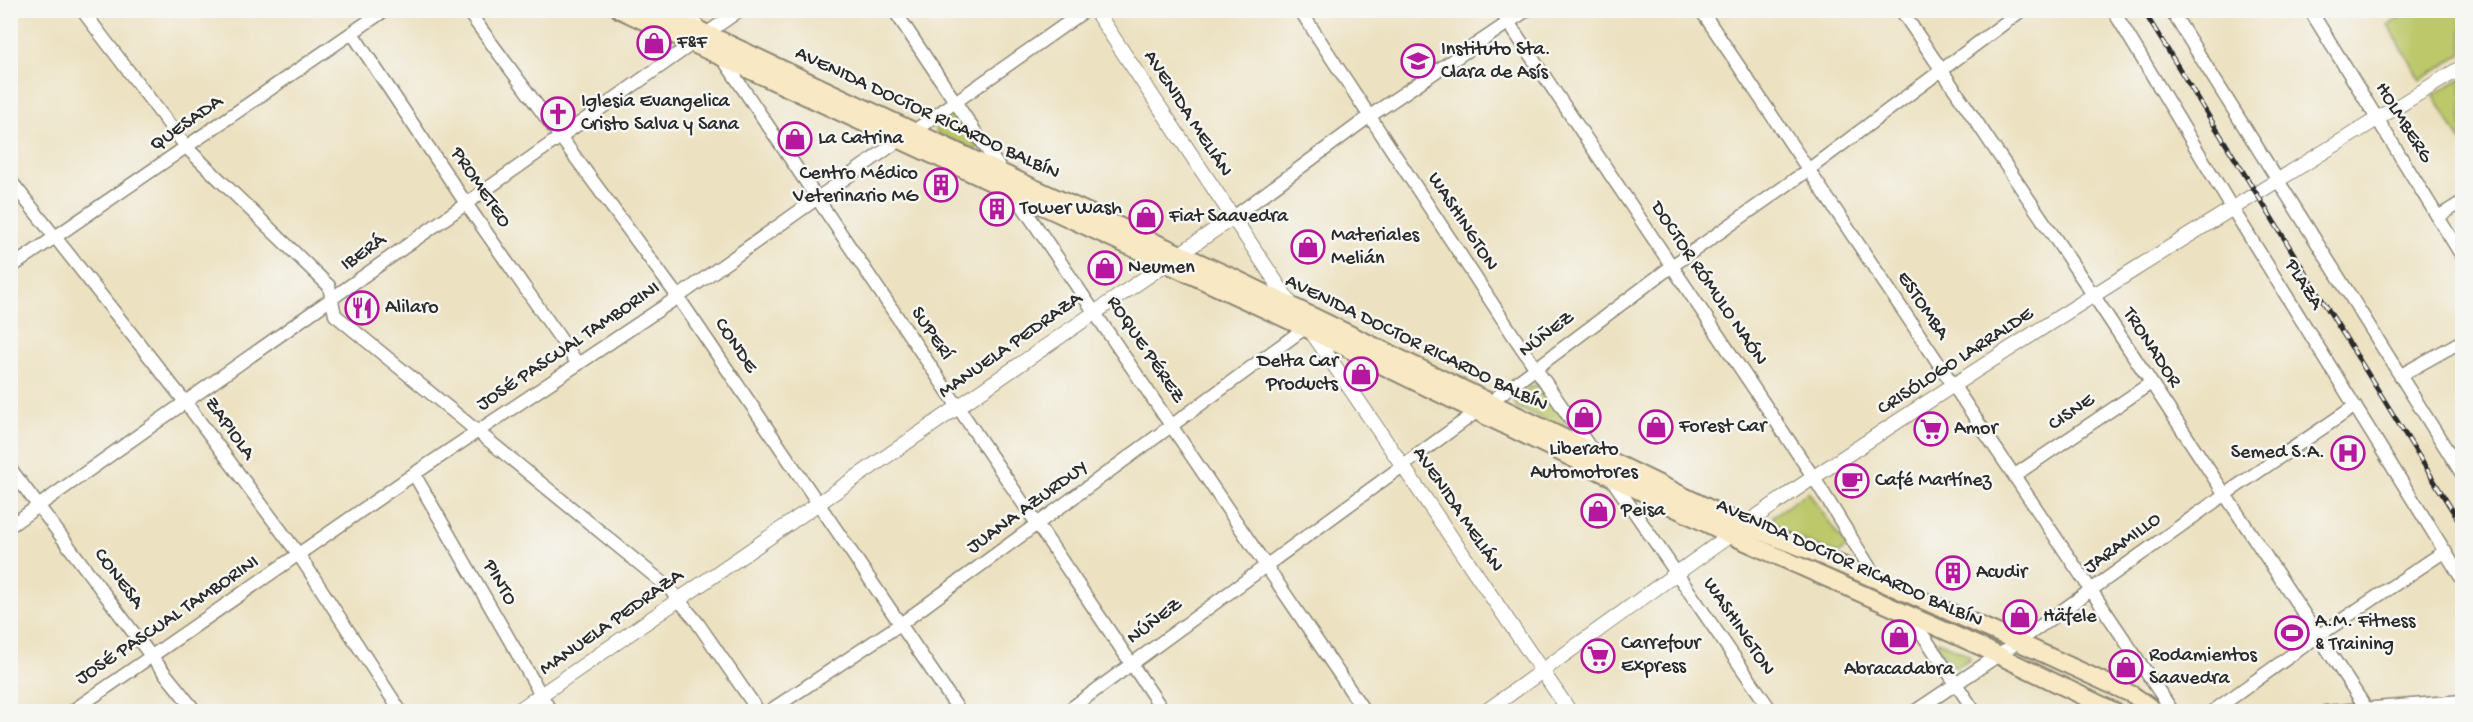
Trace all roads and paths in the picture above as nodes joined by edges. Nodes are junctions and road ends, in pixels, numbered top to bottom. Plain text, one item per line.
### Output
1 (82, 10) edge
2 (384, 10) edge
3 (467, 10) edge
4 (620, 10) edge
5 (657, 10) edge
6 (683, 10) edge
7 (740, 10) edge
8 (894, 10) edge
9 (1086, 10) edge
10 (1095, 10) edge
11 (1300, 10) edge
12 (1500, 10) edge
13 (1527, 10) edge
14 (1701, 10) edge
15 (1901, 10) edge
16 (2022, 10) edge
17 (2113, 10) edge
18 (2171, 10) edge
19 (2310, 10) edge
20 (1509, 24) junction
21 (352, 33) junction
22 (700, 39) junction
23 (721, 56) junction
24 (2463, 67) edge
25 (1940, 71) junction
26 (956, 102) junction
27 (1370, 116) junction
28 (2377, 119) junction
29 (914, 131) junction
30 (558, 137) junction
31 (898, 141) junction
32 (186, 148) junction
33 (1808, 170) junction
34 (1001, 171) junction
35 (10, 180) edge
36 (2278, 180) junction
37 (1015, 195) junction
38 (816, 200) junction
39 (2463, 202) edge
40 (467, 205) junction
41 (2232, 207) junction
42 (2438, 217) junction
43 (1232, 218) junction
44 (56, 238) junction
45 (1181, 254) junction
46 (2463, 256) edge
47 (1165, 264) junction
48 (1672, 266) junction
49 (10, 268) edge
50 (2094, 296) junction
51 (678, 297) junction
52 (332, 299) junction
53 (1292, 306) junction
54 (1095, 312) junction
55 (1308, 330) junction
56 (2463, 341) edge
57 (578, 364) junction
58 (1535, 369) junction
59 (2401, 375) junction
60 (2151, 383) junction
61 (1953, 387) junction
62 (186, 404) junction
63 (2355, 405) junction
64 (957, 407) junction
65 (1482, 407) junction
66 (1173, 426) junction
67 (477, 432) junction
68 (1594, 452) junction
69 (1402, 464) junction
70 (10, 468) edge
71 (414, 474) junction
72 (2463, 474) edge
73 (2015, 475) junction
74 (1610, 476) junction
75 (1814, 478) junction
76 (2224, 495) junction
77 (817, 503) junction
78 (39, 505) junction
79 (10, 526) edge
80 (1038, 526) junction
81 (1737, 530) junction
82 (2445, 551) junction
83 (299, 555) junction
84 (1265, 564) junction
85 (1677, 572) junction
86 (2463, 579) edge
87 (1879, 582) junction
88 (2090, 592) junction
89 (678, 600) junction
90 (1910, 615) junction
91 (899, 625) junction
92 (2318, 636) junction
93 (2018, 642) junction
94 (151, 656) junction
95 (1999, 656) junction
96 (1131, 663) junction
97 (1543, 670) junction
98 (1956, 683) junction
99 (541, 696) junction
100 (2463, 701) edge
101 (2366, 708) junction
102 (71, 711) edge
103 (196, 711) edge
104 (401, 711) edge
105 (516, 711) edge
106 (551, 711) edge
107 (759, 711) edge
108 (768, 711) edge
109 (960, 711) edge
110 (1066, 711) edge
111 (1164, 711) edge
112 (1365, 711) edge
113 (1485, 711) edge
114 (1570, 711) edge
115 (1772, 711) edge
116 (1914, 711) edge
117 (1975, 711) edge
118 (2116, 711) edge
119 (2157, 711) edge
120 (2173, 711) edge
121 (2212, 711) edge
122 (2325, 711) edge

1 - 32 street
2 - 21 street, QUESADA
3 - 30 street, CONDE
4 - 22 main road, AVENIDA DOCTOR RICARDO BALBÍN
5 - 22 main road, AVENIDA DOCTOR RICARDO BALBÍN
6 - 22 street
7 - 22 street, IBERÁ
8 - 26 street, ROQUE PÉREZ
9 - 26 street, JOSÉ PASCUAL TAMBORINI
10 - 43 street, AVENIDA MELIÁN
11 - 27 street, WASHINGTON
12 - 20 street, DOCTOR RÓMULO NAÓN
13 - 20 street, MANUELA PEDRAZA
14 - 33 street, ESTOMBA
15 - 25 street, TRONADOR
16 - 25 street, NÚÑEZ
17 - 41 street, PLAZA
18 - 36 street, PLAZA
19 - 28 street, HOLMBERG
20 - 27 street, MANUELA PEDRAZA
20 - 48 street, DOCTOR RÓMULO NAÓN
21 - 32 street, QUESADA
21 - 40 street, PROMETEO
22 - 23 main road, AVENIDA DOCTOR RICARDO BALBÍN
22 - 29 main road, AVENIDA DOCTOR RICARDO BALBÍN
22 - 30 street, IBERÁ
23 - 31 main road, AVENIDA DOCTOR RICARDO BALBÍN
23 - 38 street, SUPERÍ
24 - 28 street, CRISÓLOGO LARRALDE
25 - 33 street, NÚÑEZ
25 - 50 street, TRONADOR
26 - 29 street, JOSÉ PASCUAL TAMBORINI
26 - 34 street, ROQUE PÉREZ
27 - 43 street, MANUELA PEDRAZA
27 - 58 street, WASHINGTON
28 - 36 street, CRISÓLOGO LARRALDE
28 - 42 street, HOLMBERG
29 - 31 street, JOSÉ PASCUAL TAMBORINI
29 - 34 main road, AVENIDA DOCTOR RICARDO BALBÍN
30 - 40 street, IBERÁ
30 - 51 street, CONDE
31 - 37 main road, AVENIDA DOCTOR RICARDO BALBÍN
31 - 38 street, JOSÉ PASCUAL TAMBORINI
32 - 44 street, QUESADA
32 - 52 street
33 - 48 street, NÚÑEZ
33 - 61 street, ESTOMBA
34 - 37 street, ROQUE PÉREZ
34 - 45 main road, AVENIDA DOCTOR RICARDO BALBÍN
35 - 44 street, ZAPIOLA
36 - 41 street, CRISÓLOGO LARRALDE
36 - 59 street, PLAZA
37 - 47 main road, AVENIDA DOCTOR RICARDO BALBÍN
37 - 54 street, ROQUE PÉREZ
38 - 51 street, JOSÉ PASCUAL TAMBORINI
38 - 64 street, SUPERÍ
39 - 42 street
40 - 52 street, IBERÁ
40 - 57 street, PROMETEO
41 - 50 street, CRISÓLOGO LARRALDE
41 - 63 street, PLAZA
42 - 46 street, HOLMBERG
43 - 45 street, MANUELA PEDRAZA
43 - 53 street, AVENIDA MELIÁN
44 - 49 street, QUESADA
44 - 62 street, ZAPIOLA
45 - 47 street, MANUELA PEDRAZA
45 - 53 main road, AVENIDA DOCTOR RICARDO BALBÍN
47 - 54 street, MANUELA PEDRAZA
47 - 55 main road, AVENIDA DOCTOR RICARDO BALBÍN
48 - 58 street, NÚÑEZ
48 - 75 street, DOCTOR RÓMULO NAÓN
50 - 60 street, TRONADOR
50 - 61 street, CRISÓLOGO LARRALDE
51 - 57 street, JOSÉ PASCUAL TAMBORINI
51 - 77 street, CONDE
52 - 62 street, IBERÁ
52 - 67 street
53 - 55 street, AVENIDA MELIÁN
53 - 65 main road, AVENIDA DOCTOR RICARDO BALBÍN
54 - 64 street, MANUELA PEDRAZA
54 - 66 street, ROQUE PÉREZ
55 - 65 main road, AVENIDA DOCTOR RICARDO BALBÍN
55 - 66 street, JUANA AZURDUY
55 - 69 street, AVENIDA MELIÁN
56 - 59 street
57 - 67 street, JOSÉ PASCUAL TAMBORINI
58 - 65 street, NÚÑEZ
58 - 68 street, WASHINGTON
59 - 72 street, PLAZA
60 - 73 street, CISNE
60 - 76 street, TRONADOR
61 - 73 street, ESTOMBA
61 - 75 street, CRISÓLOGO LARRALDE
62 - 78 street, IBERÁ
62 - 83 street, ZAPIOLA
63 - 76 street, JARAMILLO
63 - 82 street, PLAZA
64 - 77 street, MANUELA PEDRAZA
64 - 80 street, SUPERÍ
65 - 68 main road, AVENIDA DOCTOR RICARDO BALBÍN
65 - 69 street, NÚÑEZ
65 - 74 main road, AVENIDA DOCTOR RICARDO BALBÍN
66 - 80 street, JUANA AZURDUY
66 - 84 street, ROQUE PÉREZ
67 - 71 street, JOSÉ PASCUAL TAMBORINI
67 - 89 street
68 - 81 main road, AVENIDA DOCTOR RICARDO BALBÍN
69 - 84 street, NÚÑEZ
69 - 97 street, AVENIDA MELIÁN
70 - 78 street, CONESA
71 - 83 street, JOSÉ PASCUAL TAMBORINI
71 - 99 street, PINTO
73 - 88 street, ESTOMBA
74 - 81 main road, AVENIDA DOCTOR RICARDO BALBÍN
74 - 85 street, WASHINGTON
75 - 81 street, CRISÓLOGO LARRALDE
75 - 87 street, DOCTOR RÓMULO NAÓN
76 - 88 street, JARAMILLO
76 - 92 street, TRONADOR
77 - 89 street, MANUELA PEDRAZA
77 - 91 street, CONDE
78 - 79 street, IBERÁ
78 - 94 street, CONESA
80 - 91 street, JUANA AZURDUY
80 - 96 street, SUPERÍ
81 - 85 street, CRISÓLOGO LARRALDE
81 - 87 main road, AVENIDA DOCTOR RICARDO BALBÍN
81 - 90 main road, AVENIDA DOCTOR RICARDO BALBÍN
82 - 86 street, PLAZA
82 - 92 street
83 - 94 street, JOSÉ PASCUAL TAMBORINI
83 - 104 street, ZAPIOLA
84 - 96 street, NÚÑEZ
84 - 112 street, ROQUE PÉREZ
85 - 97 street, CRISÓLOGO LARRALDE
85 - 115 street, WASHINGTON
87 - 93 main road, AVENIDA DOCTOR RICARDO BALBÍN
88 - 93 street, JARAMILLO
88 - 120 street, ESTOMBA
89 - 99 street, MANUELA PEDRAZA
89 - 107 street
90 - 95 main road, AVENIDA DOCTOR RICARDO BALBÍN
90 - 98 street
91 - 108 street, JUANA AZURDUY
91 - 109 street, CONDE
92 - 101 street, TRONADOR
92 - 121 street
93 - 95 street, JARAMILLO
93 - 119 main road, AVENIDA DOCTOR RICARDO BALBÍN
94 - 102 street, JOSÉ PASCUAL TAMBORINI
94 - 103 street, CONESA
95 - 98 street, JARAMILLO
95 - 118 main road, AVENIDA DOCTOR RICARDO BALBÍN
96 - 110 street, NÚÑEZ
96 - 111 street, SUPERÍ
97 - 113 street, CRISÓLOGO LARRALDE
97 - 114 street, AVENIDA MELIÁN
98 - 116 street, JARAMILLO
98 - 117 street
99 - 105 street, MANUELA PEDRAZA
99 - 106 street, PINTO
100 - 101 street
101 - 122 street

